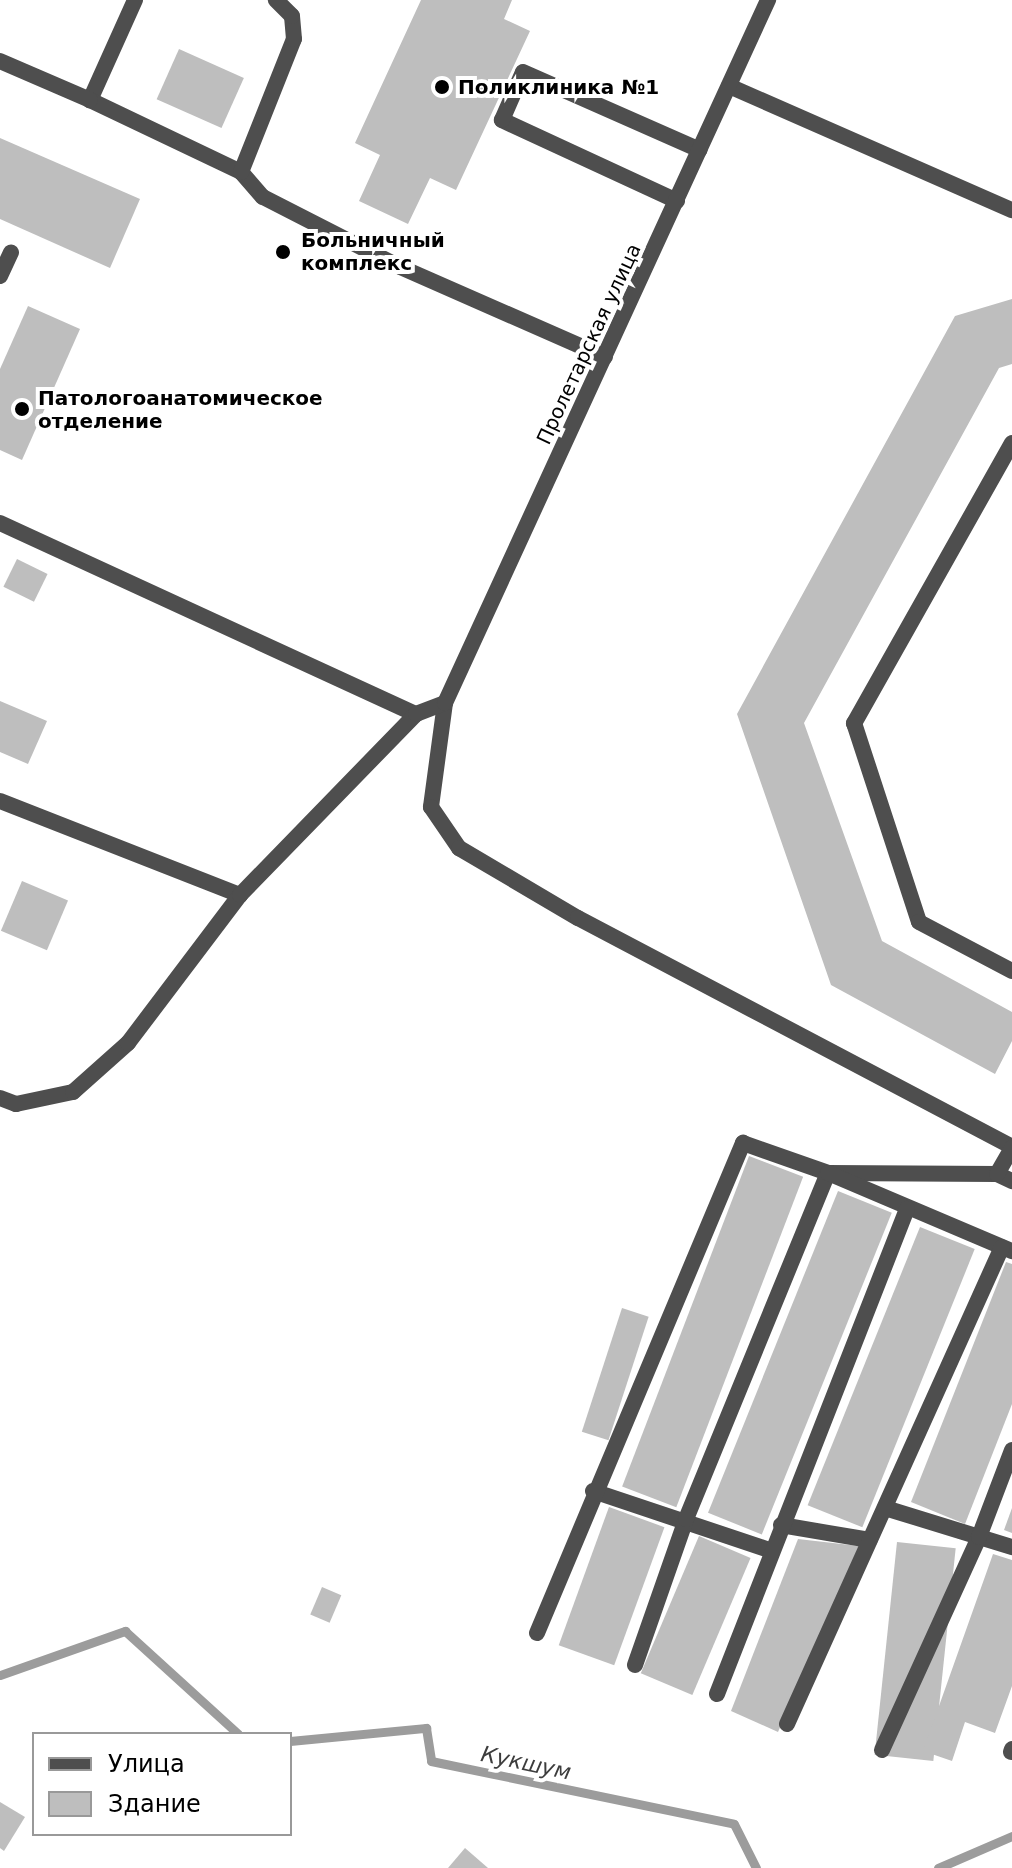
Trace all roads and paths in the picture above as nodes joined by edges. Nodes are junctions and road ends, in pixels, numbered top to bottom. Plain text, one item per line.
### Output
1 (135, 0) edge
2 (276, 0) edge
3 (768, 0) edge
4 (0, 61) edge
5 (729, 86) junction
6 (90, 100) junction
7 (700, 150) junction
8 (241, 172) junction
9 (677, 201) junction
10 (1012, 210) edge
11 (11, 252) dead end
12 (0, 276) edge
13 (605, 357) junction
14 (1012, 443) edge
15 (0, 523) edge
16 (445, 703) junction
17 (416, 714) junction
18 (0, 801) edge
19 (240, 895) junction
20 (1012, 971) edge
21 (0, 1098) edge
22 (1012, 1147) edge
23 (828, 1173) junction
24 (1005, 1177) edge
25 (907, 1209) junction
26 (1007, 1249) edge
27 (1012, 1450) edge
28 (593, 1491) junction
29 (885, 1508) junction
30 (686, 1519) junction
31 (781, 1525) junction
32 (979, 1537) junction
33 (870, 1540) junction
34 (1012, 1547) edge
35 (769, 1550) junction
36 (537, 1633) dead end
37 (635, 1665) dead end
38 (717, 1694) dead end
39 (787, 1724) dead end
40 (882, 1750) dead end

1 - 6 street
2 - 8 street
3 - 5 street, Пролетарская улица
4 - 6 street
5 - 7 street, Пролетарская улица
5 - 10 street
6 - 8 street
7 - 9 street, Пролетарская улица
7 - 9 street
8 - 13 street
9 - 13 street, Пролетарская улица
11 - 12 street
13 - 16 street, Пролетарская улица
14 - 20 street
15 - 17 street
16 - 17 street
16 - 22 street, Пролетарская улица
17 - 19 street
18 - 19 street
19 - 21 street
22 - 24 street
23 - 24 street
23 - 25 street
23 - 28 street
23 - 30 street
25 - 26 street
25 - 31 street
26 - 29 street
27 - 32 street
28 - 30 street
28 - 36 street
29 - 32 street
29 - 33 street
30 - 35 street
30 - 37 street
31 - 33 street
31 - 35 street
32 - 34 street
32 - 40 street
33 - 39 street
35 - 38 street

